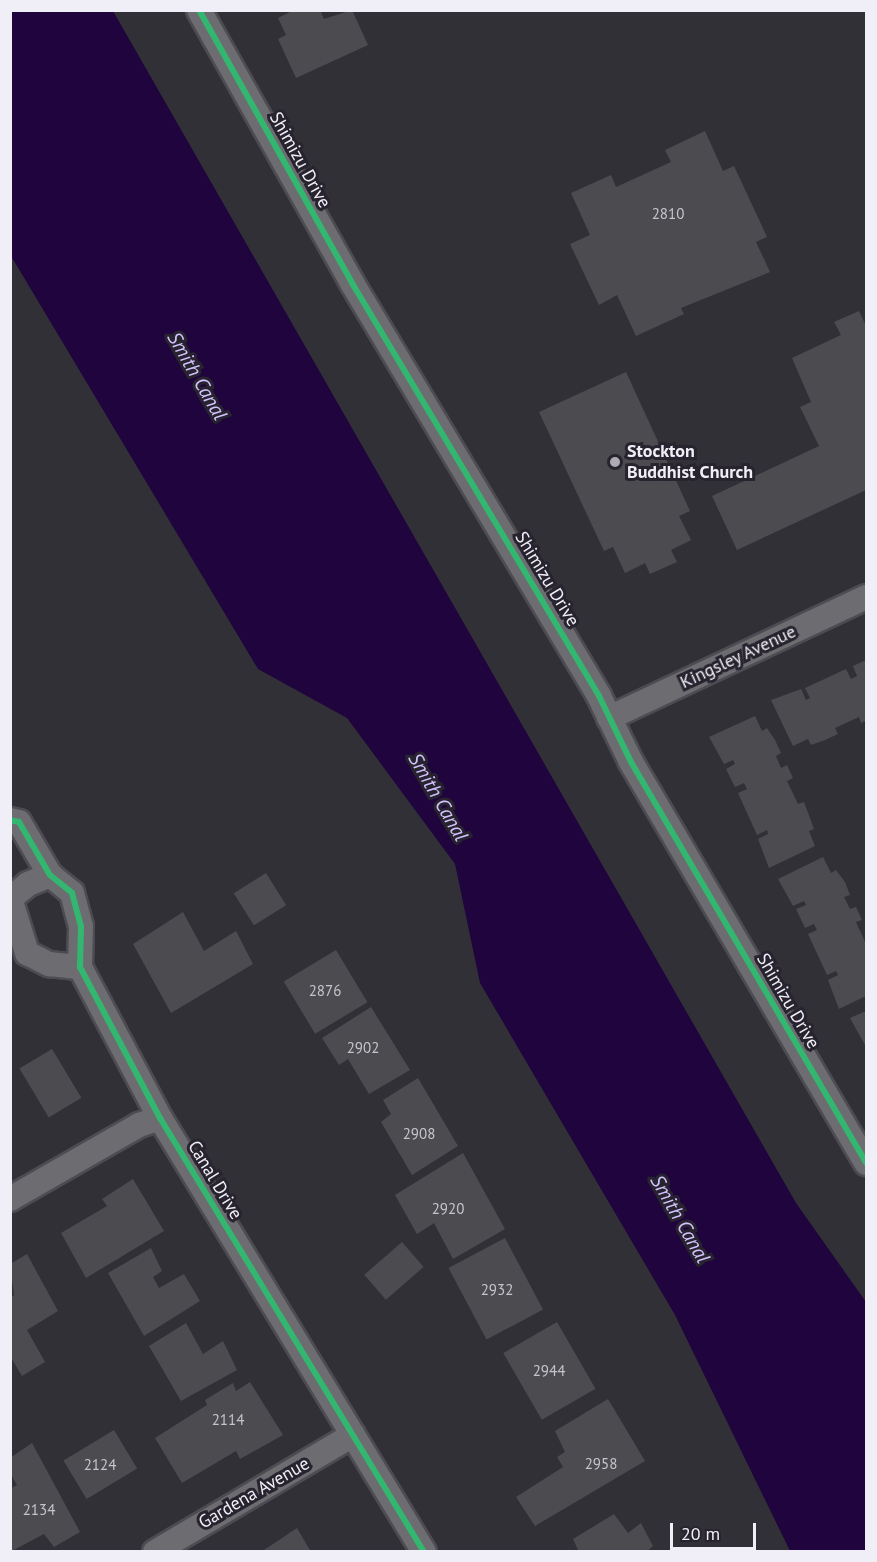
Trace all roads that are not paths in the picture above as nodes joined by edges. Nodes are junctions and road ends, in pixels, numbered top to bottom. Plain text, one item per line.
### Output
1 (200, 10) edge
2 (867, 597) edge
3 (609, 718) junction
4 (10, 820) edge
5 (50, 875) junction
6 (11, 898) edge
7 (80, 967) junction
8 (160, 1118) junction
9 (867, 1163) edge
10 (10, 1199) edge
11 (353, 1435) junction
12 (155, 1551) edge
13 (424, 1551) edge

1 - 3 street, Shimizu Drive
2 - 3 street, Kingsley Avenue
3 - 9 street, Shimizu Drive
4 - 5 street, Canal Drive
5 - 6 street
5 - 7 street, Canal Drive
6 - 7 street
7 - 8 street, Canal Drive
8 - 10 street
8 - 11 street, Canal Drive
11 - 12 street, Gardena Avenue
11 - 13 street, Canal Drive

